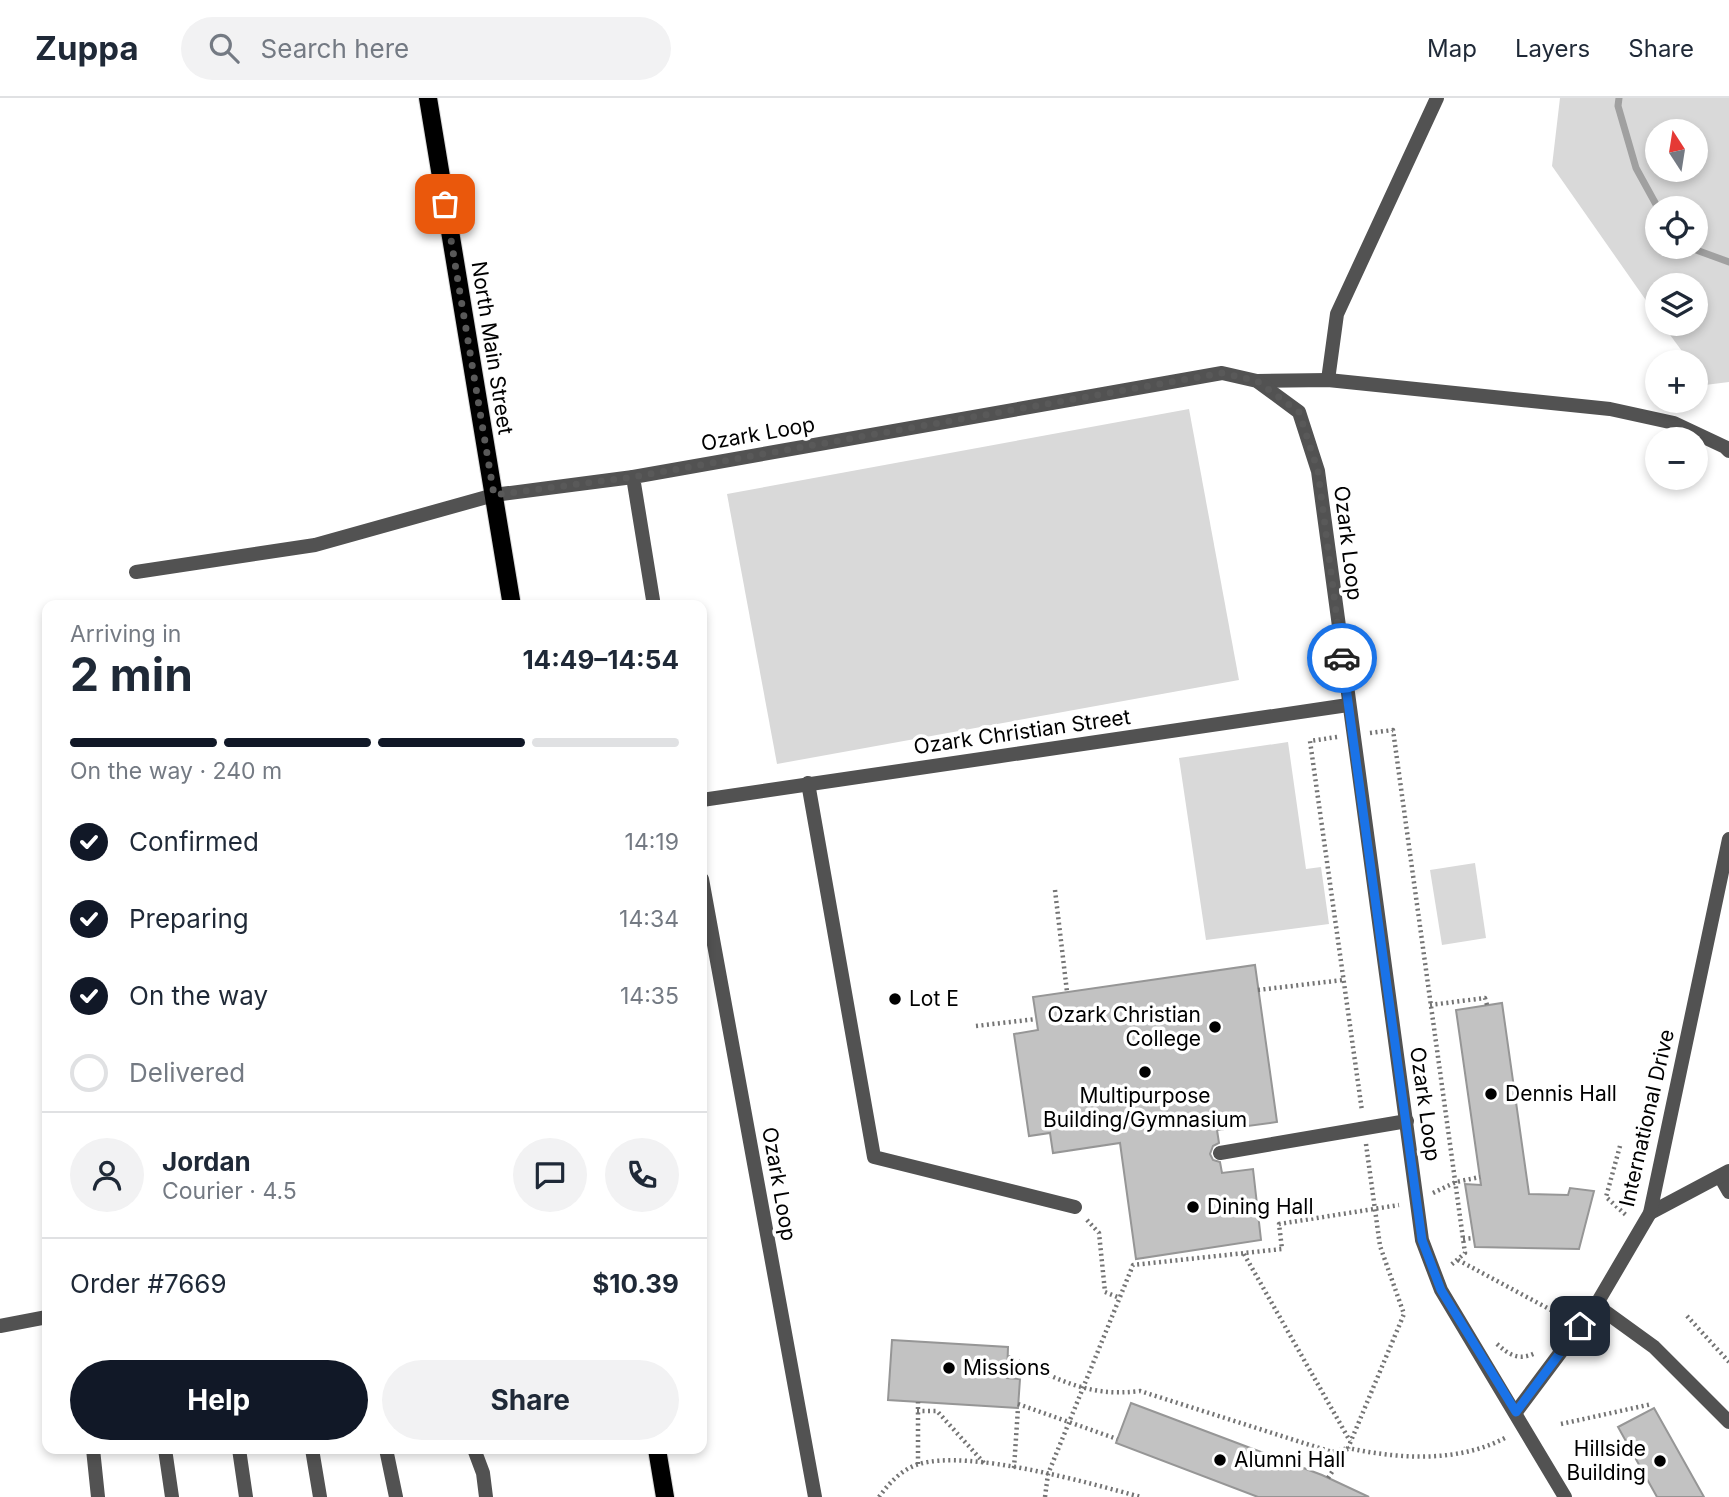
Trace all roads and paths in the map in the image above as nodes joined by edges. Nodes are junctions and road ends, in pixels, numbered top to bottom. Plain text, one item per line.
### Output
1 (428, 98) edge
2 (1437, 98) edge
3 (1328, 380) junction
4 (1257, 381) junction
5 (1729, 451) edge
6 (633, 477) junction
7 (494, 495) junction
8 (136, 572) dead end
9 (511, 600) edge
10 (653, 600) edge
11 (1348, 705) junction
12 (1353, 735) junction
13 (808, 783) junction
14 (707, 799) edge
15 (1729, 839) edge
16 (1055, 890) dead end
17 (707, 907) edge
18 (1343, 980) junction
19 (1258, 990) dead end
20 (1068, 992) dead end
21 (1430, 1005) junction
22 (1487, 1005) dead end
23 (1036, 1019) dead end
24 (976, 1026) dead end
25 (1407, 1121) junction
26 (1364, 1128) junction
27 (1620, 1146) dead end
28 (1220, 1153) dead end
29 (1725, 1175) edge
30 (1480, 1177) dead end
31 (1456, 1182) junction
32 (1729, 1192) edge
33 (1075, 1207) joint
34 (1376, 1211) junction
35 (1650, 1213) junction
36 (1621, 1226) dead end
37 (1473, 1238) dead end
38 (1463, 1239) junction
39 (1244, 1254) junction
40 (1457, 1259) junction
41 (1456, 1277) dead end
42 (1120, 1298) junction
43 (1596, 1305) junction
44 (1687, 1316) dead end
45 (42, 1318) edge
46 (0, 1326) edge
47 (1557, 1327) dead end
48 (1496, 1343) dead end
49 (1541, 1348) dead end
50 (1008, 1357) dead end
51 (1729, 1362) edge
52 (1082, 1388) junction
53 (918, 1402) dead end
54 (1651, 1404) dead end
55 (917, 1412) junction
56 (1516, 1412) junction
57 (1069, 1422) junction
58 (1729, 1422) edge
59 (1561, 1424) dead end
60 (1505, 1438) dead end
61 (1117, 1439) dead end
62 (1351, 1441) junction
63 (1348, 1448) junction
64 (94, 1454) edge
65 (166, 1454) edge
66 (240, 1454) edge
67 (314, 1454) edge
68 (387, 1454) edge
69 (476, 1454) edge
70 (658, 1454) edge
71 (918, 1464) junction
72 (984, 1464) junction
73 (1014, 1468) junction
74 (1048, 1474) junction
75 (1328, 1478) dead end
76 (98, 1497) edge
77 (172, 1497) edge
78 (246, 1497) edge
79 (320, 1497) edge
80 (396, 1497) edge
81 (486, 1497) edge
82 (665, 1497) edge
83 (816, 1497) edge
84 (879, 1497) edge
85 (1045, 1497) edge
86 (1141, 1497) edge
87 (1564, 1497) edge

1 - 7 main road, North Main Street
2 - 3 lane
3 - 4 lane
3 - 5 lane
4 - 6 lane, Ozark Loop
4 - 11 lane, Ozark Loop
6 - 7 lane, Ozark Loop
6 - 10 lane
7 - 8 lane, Ozark Loop
7 - 9 main road, North Main Street
11 - 12 lane, Ozark Loop
11 - 13 lane, Ozark Christian Street
12 - 18 path
12 - 21 path
12 - 25 lane, Ozark Loop
13 - 14 lane, Ozark Christian Street
13 - 33 lane
15 - 35 lane, International Drive
16 - 20 path
17 - 83 lane, Ozark Loop
18 - 19 path
18 - 26 path
21 - 22 path
21 - 31 path
23 - 24 path
25 - 26 lane
25 - 56 lane, Ozark Loop
26 - 28 lane
26 - 34 path
27 - 36 path
29 - 32 lane
29 - 35 lane
30 - 31 path
31 - 38 path
33 - 42 path
34 - 39 path
34 - 62 path
35 - 43 lane, International Drive
37 - 38 path
38 - 40 path
39 - 42 path
39 - 62 path
40 - 41 path
40 - 47 path
42 - 52 path
43 - 56 lane, International Drive
43 - 58 lane
44 - 51 path
45 - 46 lane
48 - 49 path
50 - 52 path
52 - 57 path
52 - 63 path
53 - 55 path
54 - 59 path
55 - 71 path
55 - 72 path
56 - 87 lane, Ozark Loop
57 - 61 path
57 - 73 path
57 - 74 path
60 - 63 path
62 - 63 path
63 - 75 path
64 - 76 lane
65 - 77 lane
66 - 78 lane
67 - 79 lane
68 - 80 lane
69 - 81 lane
70 - 82 main road
71 - 72 path
71 - 84 path
72 - 73 path
73 - 74 path
74 - 85 path
74 - 86 path

